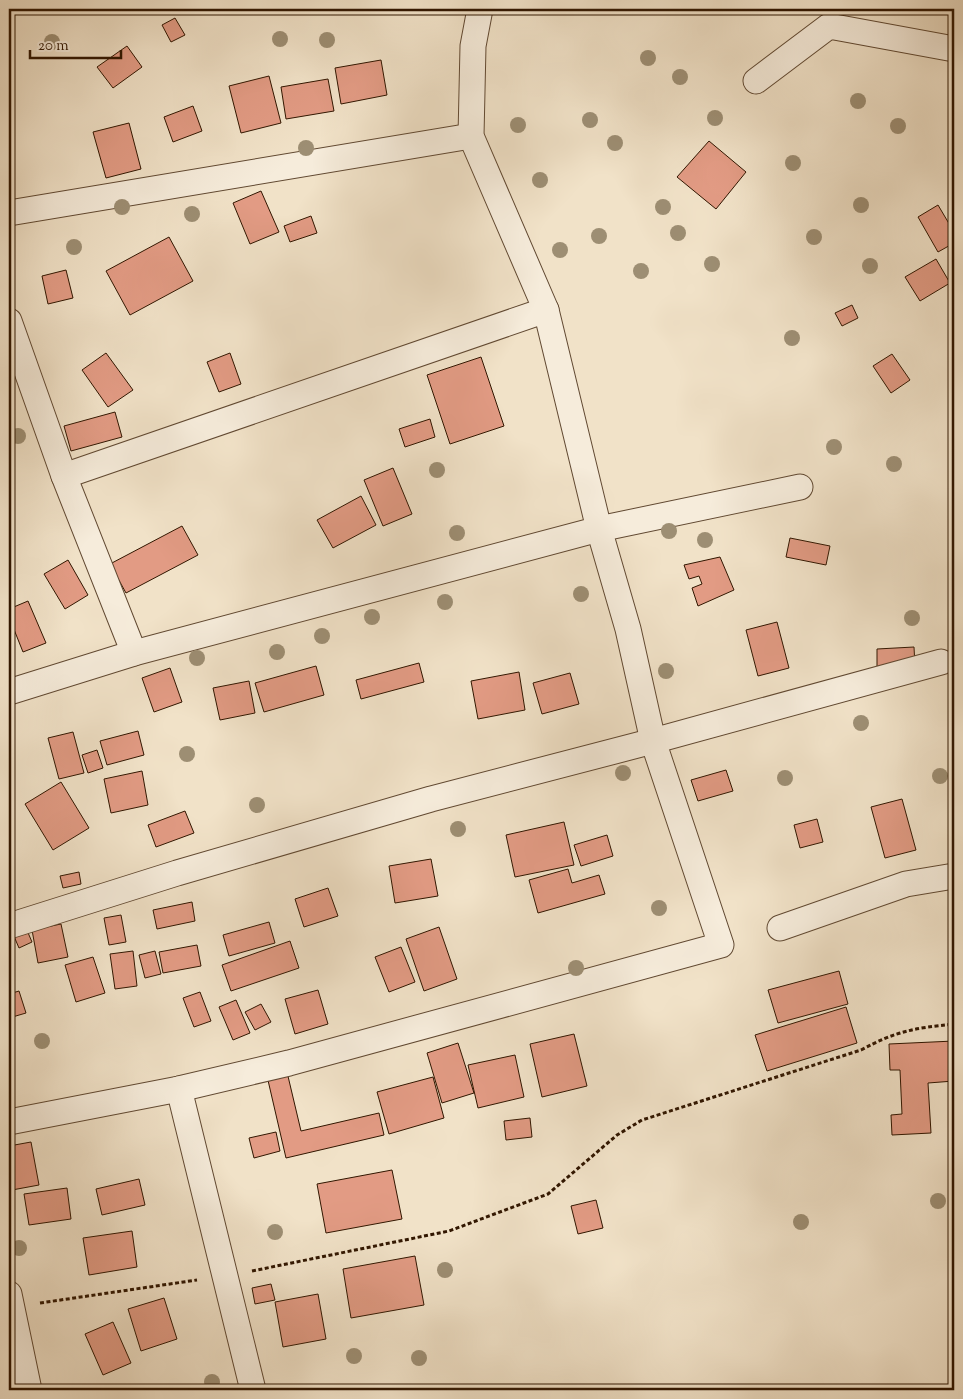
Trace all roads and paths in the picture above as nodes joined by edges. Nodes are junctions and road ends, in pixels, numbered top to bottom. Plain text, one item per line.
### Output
1 (480, 9) edge
2 (954, 49) edge
3 (756, 81) dead end
4 (472, 136) junction
5 (9, 213) edge
6 (546, 310) junction
7 (9, 321) edge
8 (64, 476) junction
9 (800, 487) dead end
10 (599, 529) junction
11 (134, 653) junction
12 (941, 662) dead end
13 (9, 692) edge
14 (653, 741) junction
15 (954, 876) edge
16 (9, 926) edge
17 (780, 928) dead end
18 (954, 1024) edge
19 (179, 1090) junction
20 (9, 1122) edge
21 (224, 1276) junction
22 (10, 1301) edge
23 (29, 1390) edge
24 (253, 1390) edge

1 - 4 street
2 - 3 street
4 - 5 street
4 - 6 street
6 - 8 street
6 - 10 street
7 - 8 street
8 - 11 street
9 - 10 street
10 - 11 street
10 - 14 street
11 - 13 street
12 - 14 street
14 - 16 street
14 - 19 street
15 - 17 street
18 - 21 path
19 - 20 street
19 - 21 street
21 - 22 path
21 - 24 street
22 - 23 street

